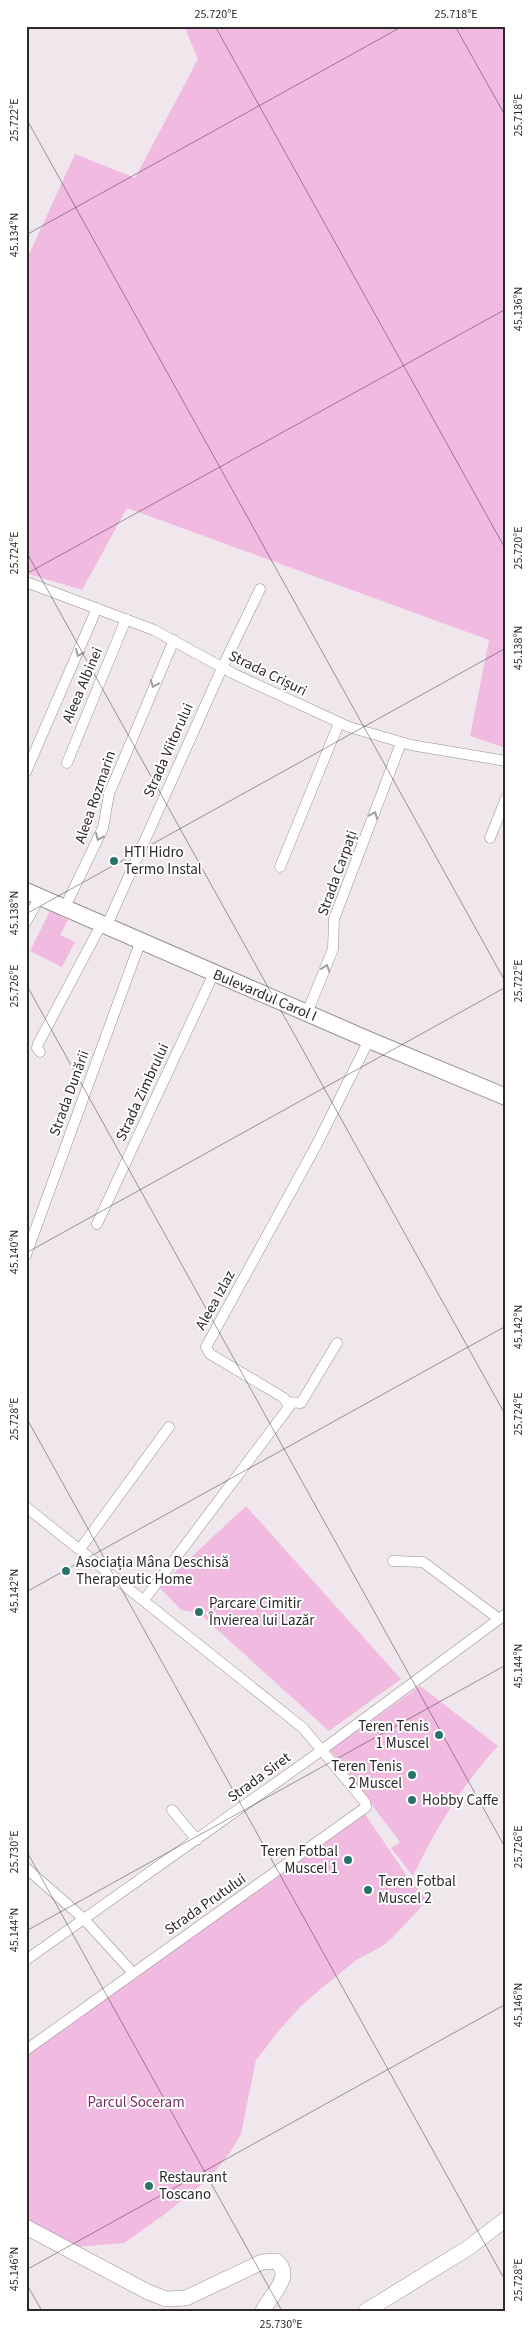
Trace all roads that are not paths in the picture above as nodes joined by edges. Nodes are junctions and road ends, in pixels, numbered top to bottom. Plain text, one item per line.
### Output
1 (26, 582) edge
2 (260, 589) dead end
3 (97, 608) junction
4 (126, 619) junction
5 (174, 640) junction
6 (222, 668) junction
7 (339, 723) junction
8 (401, 743) junction
9 (506, 761) edge
10 (66, 763) dead end
11 (26, 772) edge
12 (506, 798) edge
13 (490, 838) dead end
14 (280, 867) dead end
15 (33, 894) edge
16 (65, 907) junction
17 (26, 922) edge
18 (105, 924) junction
19 (141, 940) junction
20 (214, 973) junction
21 (307, 1013) junction
22 (370, 1040) junction
23 (40, 1052) dead end
24 (506, 1097) edge
25 (97, 1224) dead end
26 (27, 1253) edge
27 (336, 1343) dead end
28 (287, 1402) junction
29 (168, 1427) dead end
30 (26, 1507) edge
31 (80, 1549) junction
32 (393, 1561) dead end
33 (144, 1600) junction
34 (502, 1617) edge
35 (323, 1750) junction
36 (172, 1810) dead end
37 (197, 1840) junction
38 (26, 1868) edge
39 (84, 1919) junction
40 (26, 1960) edge
41 (134, 1973) junction
42 (26, 2050) edge
43 (506, 2219) edge
44 (26, 2227) edge
45 (263, 2311) edge
46 (366, 2311) edge

1 - 3 street, Strada Crișuri
2 - 6 street, Strada Viitorului
3 - 4 street, Strada Crișuri
3 -> 11 street
4 - 5 street, Strada Crișuri
4 - 10 street, Aleea Albinei
5 - 6 street, Strada Crișuri
5 -> 16 street, Aleea Rozmarin
6 - 7 street, Strada Crișuri
6 - 18 street, Strada Viitorului
7 - 8 street, Strada Crișuri
7 - 14 street
8 - 9 street, Strada Crișuri
21 -> 8 street, Strada Carpați
12 - 13 street
15 - 16 main road, Bulevardul Carol I
15 - 17 street
16 - 18 main road, Bulevardul Carol I
18 - 19 main road, Bulevardul Carol I
18 - 23 street, Strada Viitorului
19 - 20 main road, Bulevardul Carol I
19 - 26 street, Strada Dunării
20 - 21 main road, Bulevardul Carol I
20 - 25 street, Strada Zimbrului
21 - 22 main road, Bulevardul Carol I
22 - 24 main road, Bulevardul Carol I
22 - 28 street, Aleea Izlaz
27 - 28 street
28 - 33 street
29 - 31 street
30 - 31 street
31 - 33 street
32 - 34 street
33 - 35 street
34 - 35 street, Strada Siret
35 - 37 street, Strada Siret
35 - 41 street, Strada Prutului
36 - 37 street
37 - 39 street, Strada Siret
38 - 39 street
39 - 40 street, Strada Siret
39 - 41 street
41 - 42 street, Strada Prutului
43 - 46 street
44 - 45 street

